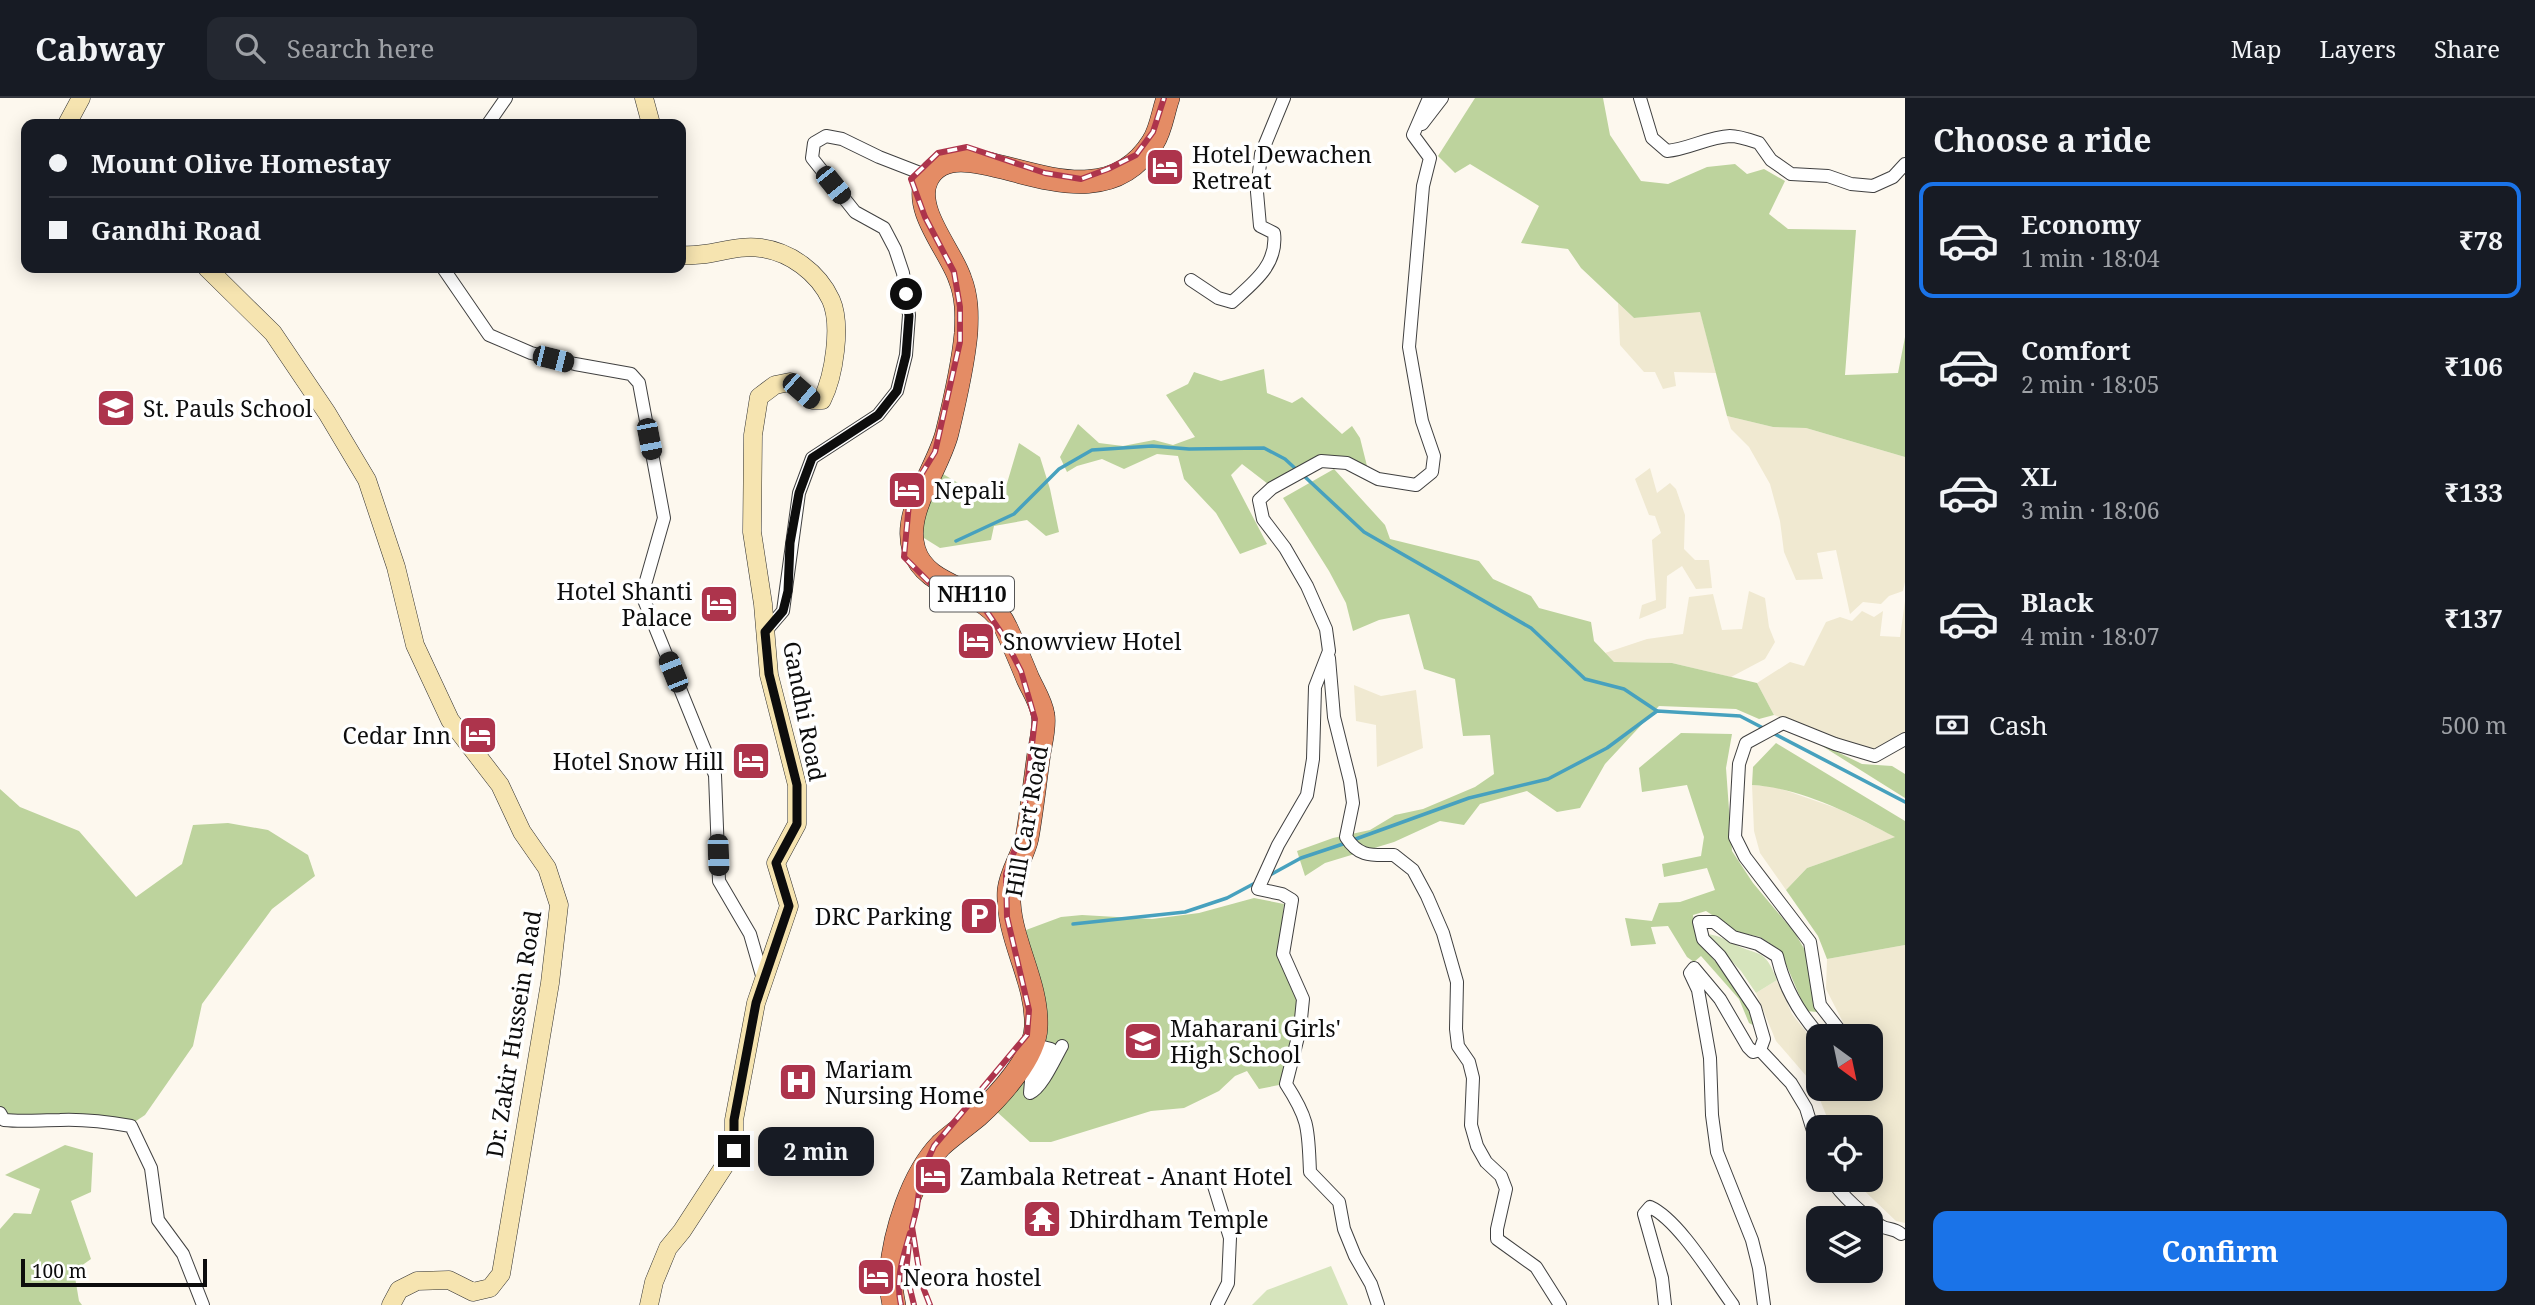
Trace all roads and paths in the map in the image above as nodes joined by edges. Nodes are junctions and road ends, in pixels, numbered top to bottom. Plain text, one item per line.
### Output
1 (81, 98) edge
2 (506, 98) edge
3 (644, 98) edge
4 (1168, 98) edge
5 (1284, 98) edge
6 (1429, 98) edge
7 (1442, 98) edge
8 (1640, 98) edge
9 (70, 119) edge
10 (491, 119) edge
11 (650, 119) edge
12 (1413, 135) junction
13 (1905, 164) edge
14 (928, 176) junction
15 (686, 255) edge
16 (212, 273) edge
17 (446, 273) edge
18 (1191, 280) dead end
19 (765, 632) junction
20 (1329, 651) junction
21 (1905, 739) edge
22 (764, 981) junction
23 (1811, 1024) edge
24 (1835, 1024) edge
25 (1062, 1046) dead end
26 (1760, 1050) junction
27 (0, 1113) edge
28 (979, 1114) junction
29 (1808, 1115) edge
30 (1214, 1186) dead end
31 (1842, 1192) edge
32 (1901, 1234) dead end
33 (203, 1305) edge
34 (391, 1305) edge
35 (649, 1305) edge
36 (894, 1305) edge
37 (1217, 1305) edge
38 (1378, 1305) edge
39 (1560, 1305) edge
40 (1665, 1305) edge
41 (1733, 1305) edge
42 (1764, 1305) edge

1 - 9 main road
2 - 10 street
3 - 11 main road
4 - 14 highway
5 - 18 street
6 - 12 street
7 - 12 street
8 - 13 street
12 - 20 street
14 - 19 street
14 - 28 highway, Hill Cart Road / NH110
15 - 19 main road, Gandhi Road
16 - 34 main road, Dr. Zakir Hussein Road
17 - 22 street
19 - 22 main road, Gandhi Road
20 - 38 street
20 - 39 street
21 - 24 street
22 - 35 main road, Gandhi Road
23 - 26 street
25 - 28 street
26 - 29 street
26 - 42 street
27 - 33 street
28 - 36 highway, Hill Cart Road / NH110
30 - 37 street
31 - 32 street
40 - 41 street

